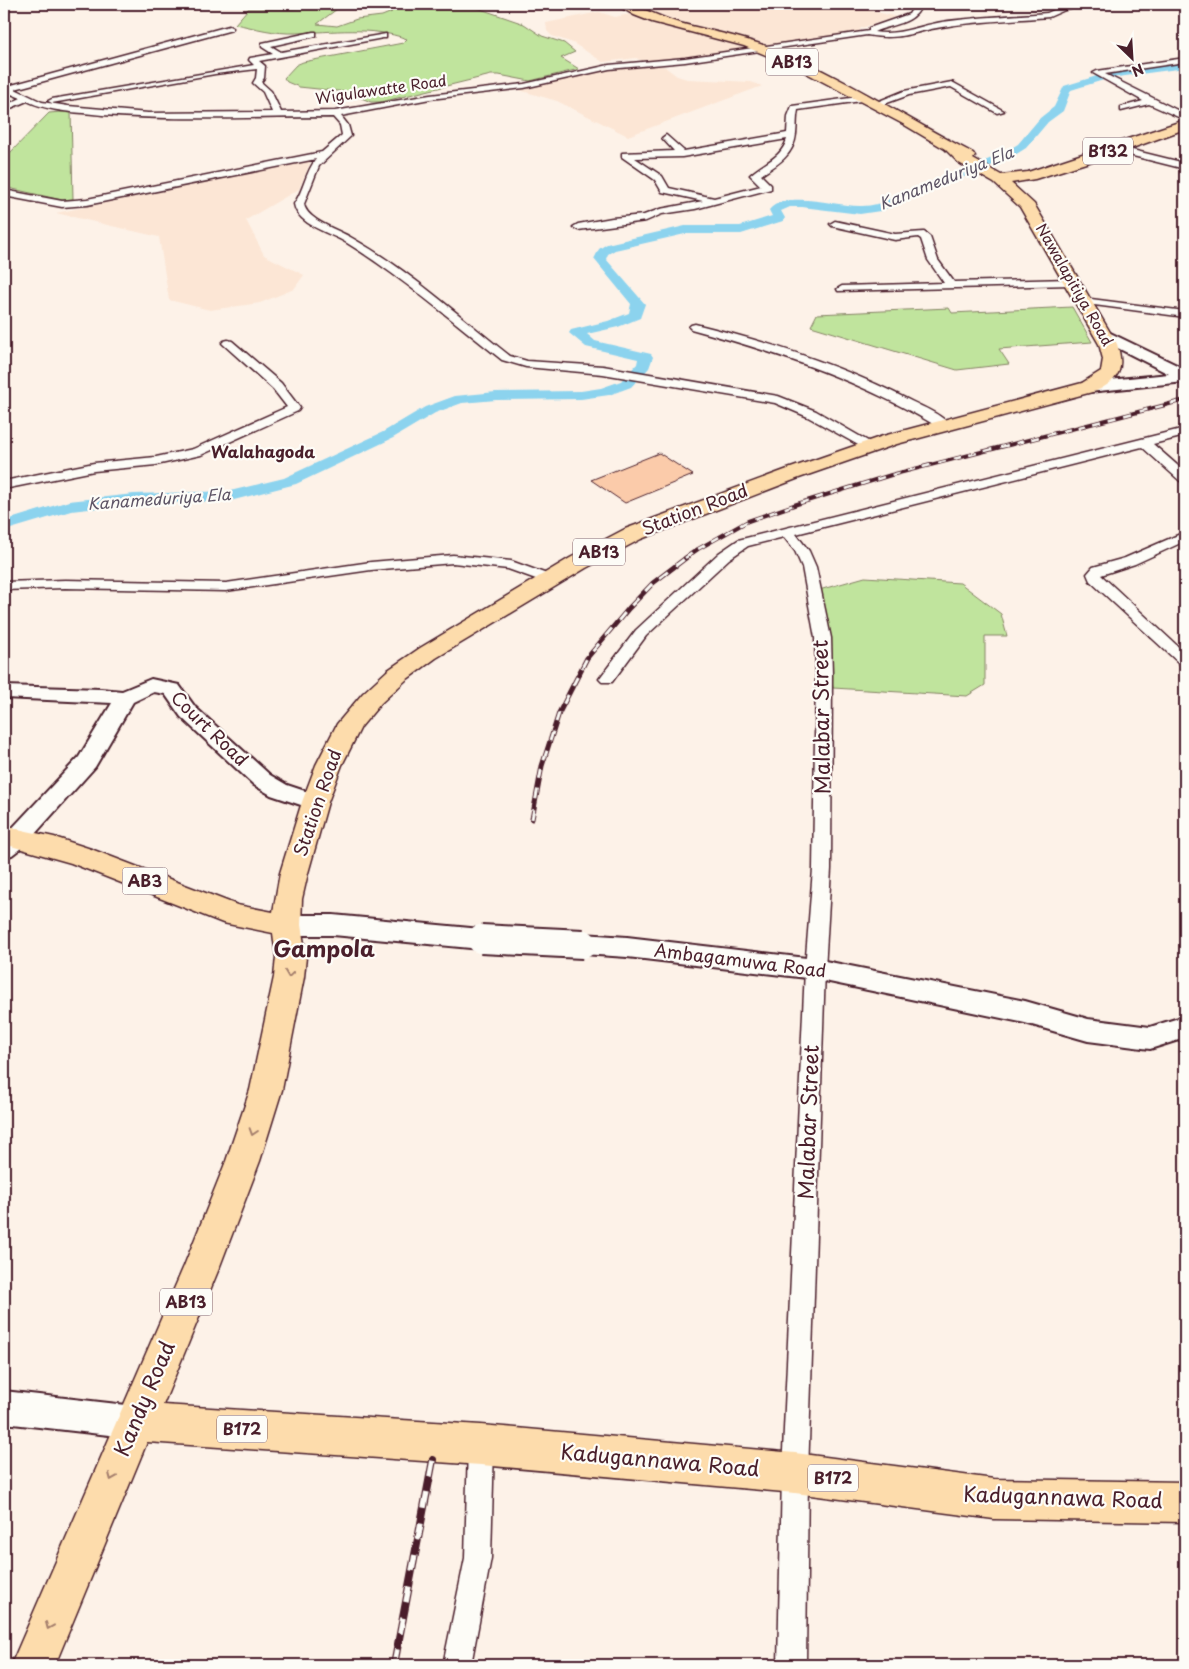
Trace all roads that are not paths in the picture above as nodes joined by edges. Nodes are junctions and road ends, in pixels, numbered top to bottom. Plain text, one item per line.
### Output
1 (621, 4) edge
2 (918, 4) edge
3 (1090, 4) edge
4 (229, 28) dead end
5 (867, 33) junction
6 (313, 34) dead end
7 (383, 36) dead end
8 (763, 49) junction
9 (280, 55) junction
10 (1185, 60) edge
11 (261, 66) junction
12 (5, 88) edge
13 (27, 98) junction
14 (871, 101) junction
15 (1150, 101) junction
16 (40, 104) junction
17 (4, 109) edge
18 (1124, 109) dead end
19 (1000, 111) dead end
20 (335, 114) junction
21 (278, 115) junction
22 (1185, 117) edge
23 (1185, 124) edge
24 (792, 135) junction
25 (666, 138) dead end
26 (1116, 149) junction
27 (325, 154) junction
28 (682, 154) junction
29 (1185, 166) edge
30 (1003, 179) junction
31 (4, 193) edge
32 (712, 201) junction
33 (834, 224) dead end
34 (578, 227) dead end
35 (1072, 282) junction
36 (951, 285) junction
37 (842, 289) dead end
38 (1084, 302) junction
39 (1185, 314) edge
40 (695, 327) dead end
41 (1102, 334) junction
42 (228, 343) dead end
43 (1185, 376) edge
44 (1089, 387) junction
45 (944, 425) junction
46 (1185, 432) edge
47 (1144, 443) junction
48 (869, 447) junction
49 (1185, 478) edge
50 (4, 485) edge
51 (788, 532) junction
52 (1185, 536) edge
53 (550, 580) junction
54 (4, 586) edge
55 (1185, 661) edge
56 (607, 679) dead end
57 (4, 692) edge
58 (125, 698) junction
59 (315, 802) junction
60 (8, 841) edge
61 (286, 926) junction
62 (815, 969) junction
63 (1185, 1027) edge
64 (4, 1407) edge
65 (135, 1422) junction
66 (481, 1445) junction
67 (795, 1473) junction
68 (1185, 1502) edge
69 (33, 1665) edge
70 (457, 1665) edge
71 (792, 1665) edge

1 - 8 main road, AB13
2 - 5 street
3 - 5 street
4 - 12 street
5 - 8 street, Wigulawatte Road
6 - 9 street
7 - 9 street
8 - 14 main road, AB13
8 - 20 street, Wigulawatte Road
9 - 11 street
10 - 15 street
11 - 16 street
11 - 21 street
12 - 13 street, Wigulawatte Road
13 - 16 street, Wigulawatte Road
13 - 17 street
14 - 19 street
14 - 24 street
14 - 30 main road, Nawalapitiya Road / AB13
15 - 18 street
15 - 22 street
16 - 21 street, Wigulawatte Road
20 - 21 street, Wigulawatte Road
20 - 27 street
23 - 26 main road, B132
24 - 28 street
24 - 32 street
25 - 28 street
26 - 29 street
26 - 30 main road, B132
27 - 31 street
27 - 48 street
28 - 32 street
30 - 35 main road, Nawalapitiya Road / AB13
32 - 34 street
33 - 36 street
35 - 36 street
35 - 38 main road, Nawalapitiya Road / AB13
36 - 37 street
38 - 39 street
38 - 41 main road, Nawalapitiya Road / AB13
40 - 45 street
41 - 43 main road
41 - 44 main road, Nawalapitiya Road / AB13
42 - 50 street
43 - 44 main road
44 - 45 main road, Station Road / AB13
45 - 48 main road, Station Road / AB13
46 - 47 street
47 - 49 street
47 - 51 street
48 - 53 main road, Station Road / AB13
51 - 56 street
51 - 62 street, Malabar Street
52 - 55 street
53 - 54 street
53 - 59 main road, Station Road / AB13
57 - 58 street
58 - 59 street, Court Road
58 - 60 street
59 - 61 main road, Station Road / AB13
60 - 61 main road, AB3
61 - 62 main road, Ambagamuwa Road, bridge
61 -> 65 main road, Kandy Road / AB13
62 - 63 main road, Ambagamuwa Road
62 - 67 street, Malabar Street
64 - 65 street
65 - 66 main road, Kadugannawa Road / B172
65 -> 69 main road, Kandy Road / AB13
66 - 67 main road, Kadugannawa Road / B172
66 - 70 street
67 - 68 main road, Kadugannawa Road / B172
67 - 71 street, Malabar Street

